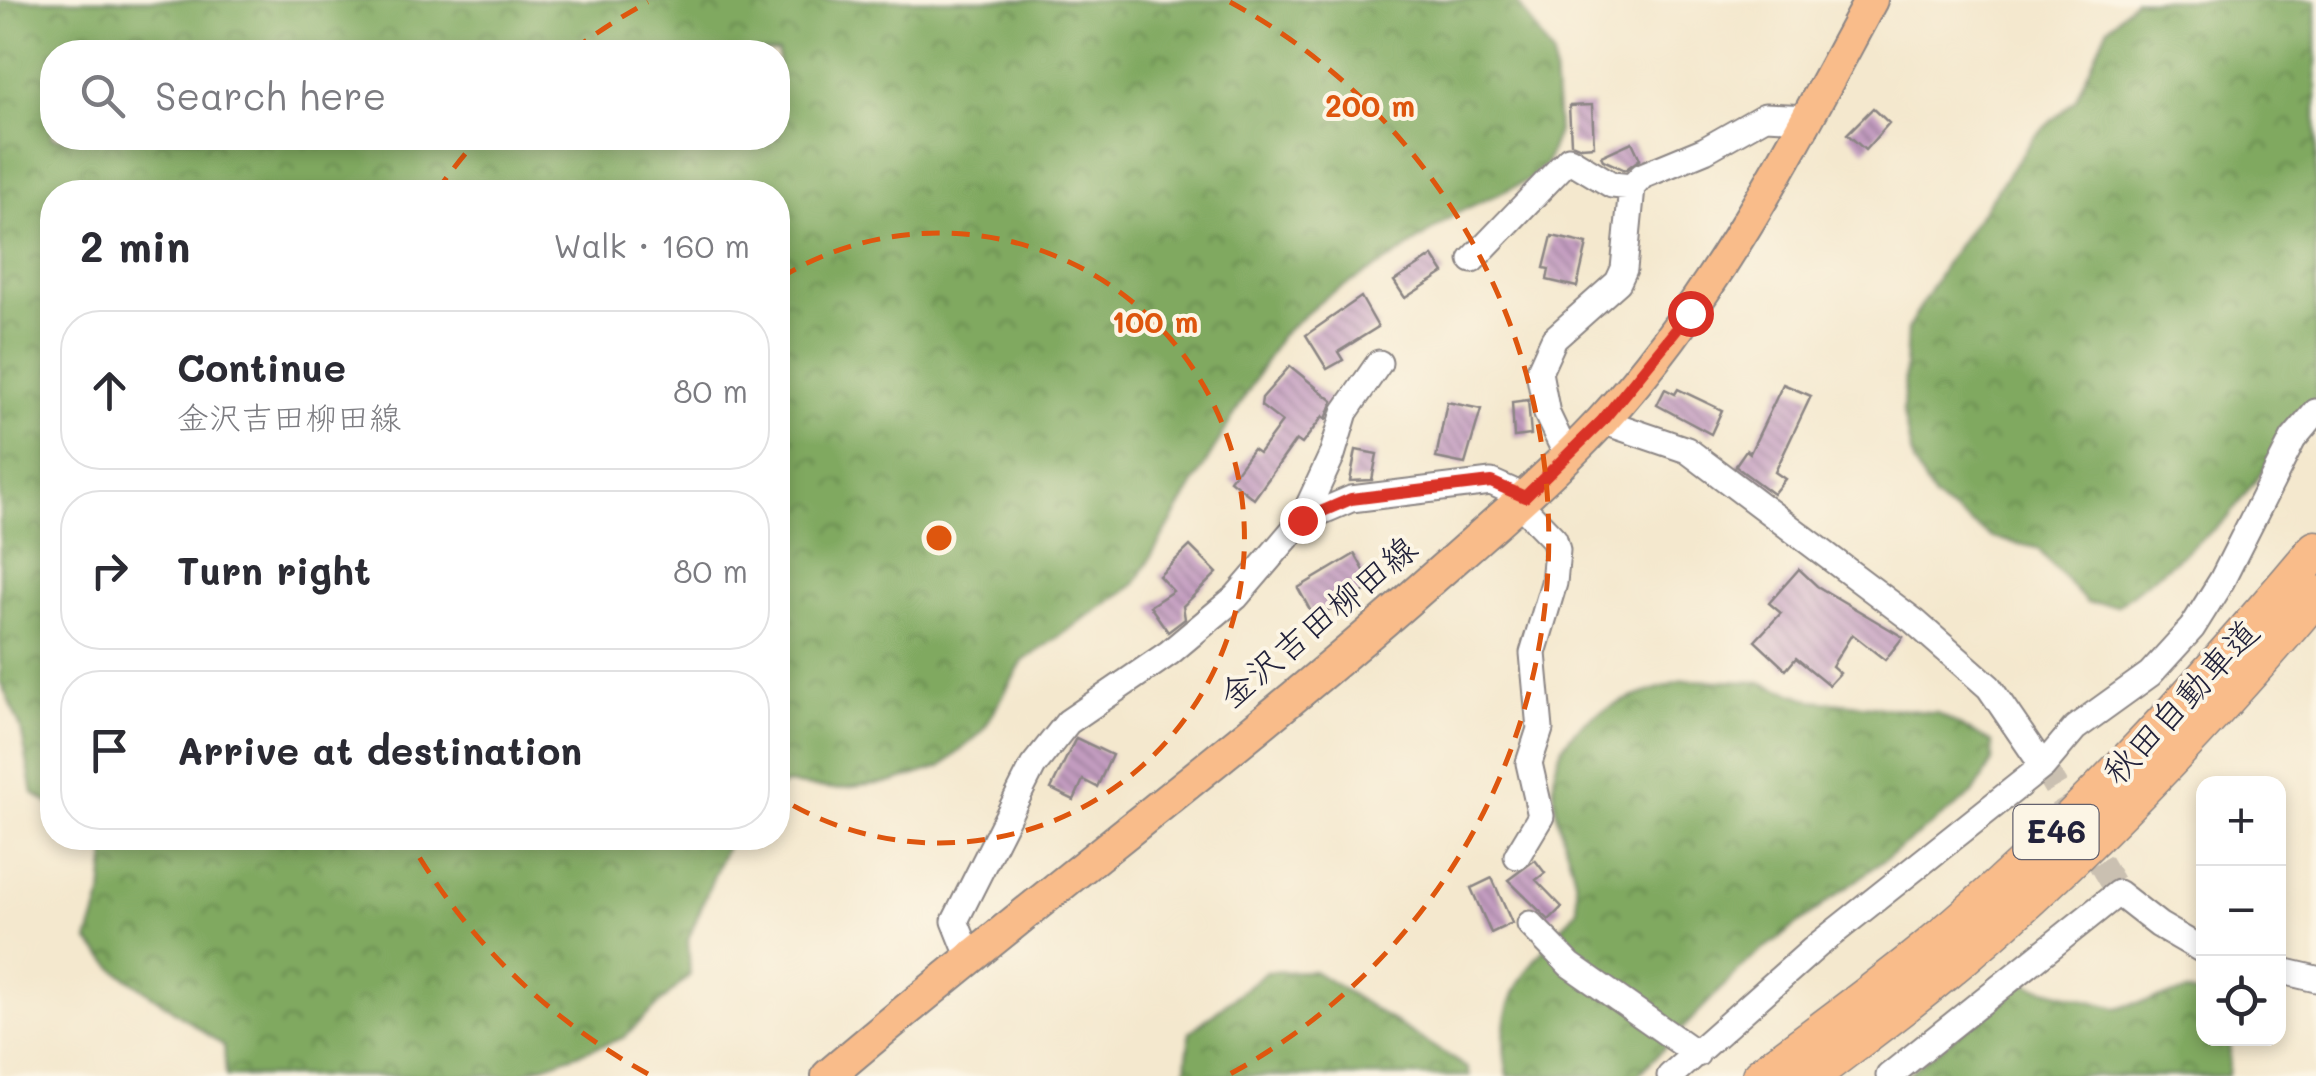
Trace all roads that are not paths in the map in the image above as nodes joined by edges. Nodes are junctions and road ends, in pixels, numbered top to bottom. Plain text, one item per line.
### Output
1 (1871, 0) edge
2 (1808, 118) junction
3 (1632, 186) junction
4 (1472, 260) dead end
5 (1379, 363) dead end
6 (2316, 412) edge
7 (1602, 421) junction
8 (1566, 456) junction
9 (1522, 500) junction
10 (1302, 520) junction
11 (2316, 550) edge
12 (2316, 595) edge
13 (2043, 766) junction
14 (1516, 856) dead end
15 (1530, 924) dead end
16 (2196, 946) edge
17 (968, 956) junction
18 (2286, 972) edge
19 (2316, 979) edge
20 (1697, 1054) junction
21 (828, 1076) edge
22 (1670, 1076) edge
23 (1761, 1076) edge
24 (1810, 1076) edge
25 (1889, 1076) edge

1 - 2 main road, 金沢吉田柳田線
2 - 3 street
2 - 7 main road, 金沢吉田柳田線
3 - 4 street
3 - 8 street
5 - 10 street
6 - 13 street
7 - 8 main road, 金沢吉田柳田線
7 - 13 street
8 - 9 main road, 金沢吉田柳田線
9 - 10 street
9 - 14 street
9 - 17 main road, 金沢吉田柳田線
10 - 17 street
11 - 23 highway, 秋田自動車道 / E46
12 - 24 highway, 秋田自動車道 / E46
13 - 20 street
15 - 20 street
16 - 25 street
17 - 21 main road, 金沢吉田柳田線
18 - 19 street
20 - 22 street

